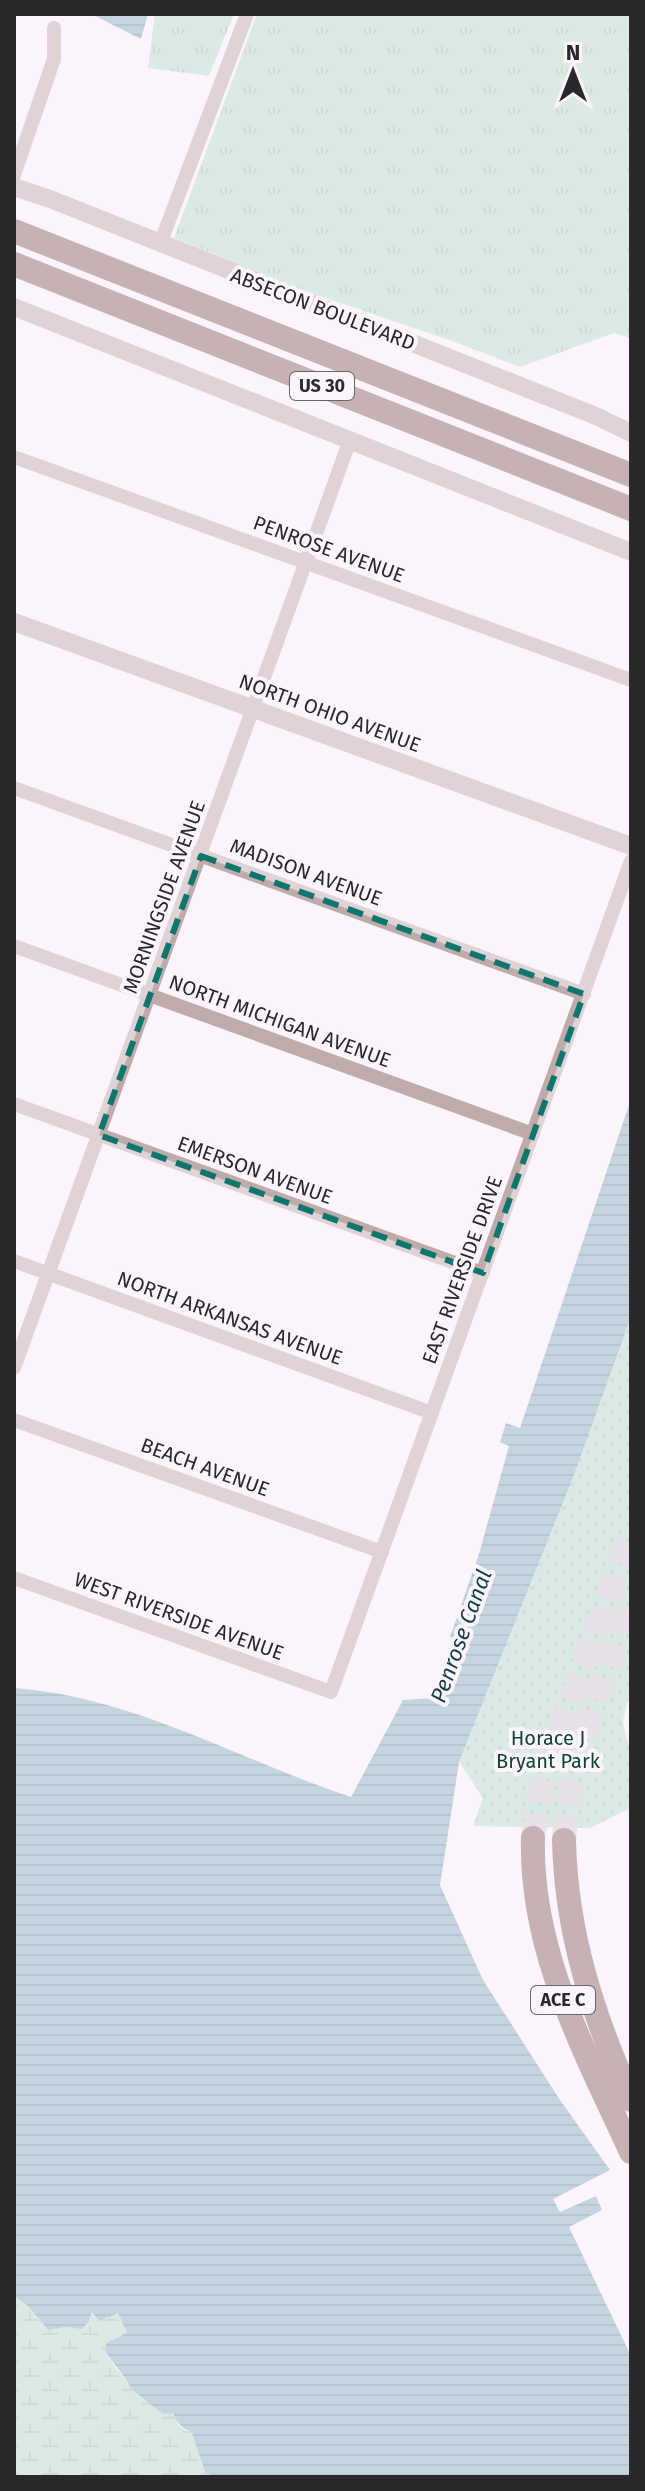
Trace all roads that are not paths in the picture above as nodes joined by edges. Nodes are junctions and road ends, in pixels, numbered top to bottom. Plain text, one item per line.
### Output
1 (247, 14) edge
2 (54, 28) dead end
3 (14, 175) edge
4 (14, 187) edge
5 (14, 231) edge
6 (160, 244) junction
7 (14, 264) edge
8 (14, 307) edge
9 (631, 433) edge
10 (350, 440) junction
11 (14, 457) edge
12 (631, 475) edge
13 (631, 509) edge
14 (631, 552) edge
15 (306, 562) junction
16 (14, 622) edge
17 (631, 680) edge
18 (253, 708) junction
19 (14, 788) edge
20 (631, 846) edge
21 (201, 856) junction
22 (631, 861) edge
23 (14, 946) edge
24 (584, 994) junction
25 (149, 995) junction
26 (14, 1104) edge
27 (533, 1134) junction
28 (99, 1135) junction
29 (14, 1261) edge
30 (483, 1273) junction
31 (49, 1274) junction
32 (14, 1368) edge
33 (432, 1413) junction
34 (14, 1420) edge
35 (382, 1552) junction
36 (14, 1578) edge
37 (331, 1692) joint
38 (533, 1838) tunnel mouth
39 (564, 1840) tunnel mouth
40 (631, 2100) edge
41 (631, 2152) edge

1 - 6 street
2 - 3 street
4 - 6 street, ABSECON BOULEVARD
5 - 12 highway, ABSECON BOULEVARD / US 30
6 - 9 street, ABSECON BOULEVARD
7 - 13 highway, US 30
8 - 10 street
10 - 14 street
10 - 15 street, MORNINGSIDE AVENUE
11 - 15 street, PENROSE AVENUE
15 - 17 street, PENROSE AVENUE
15 - 18 street, MORNINGSIDE AVENUE
16 - 18 street, NORTH OHIO AVENUE
18 - 20 street, NORTH OHIO AVENUE
18 - 21 street, MORNINGSIDE AVENUE
19 - 21 street, MADISON AVENUE
21 - 24 street, MADISON AVENUE
21 - 25 street, MORNINGSIDE AVENUE
22 - 24 street, EAST RIVERSIDE DRIVE
23 - 25 street, NORTH MICHIGAN AVENUE
24 - 27 street, EAST RIVERSIDE DRIVE
25 - 27 street, NORTH MICHIGAN AVENUE
25 - 28 street, MORNINGSIDE AVENUE
26 - 28 street, EMERSON AVENUE
27 - 30 street, EAST RIVERSIDE DRIVE
28 - 30 street, EMERSON AVENUE
28 - 31 street, MORNINGSIDE AVENUE
29 - 31 street, NORTH ARKANSAS AVENUE
30 - 33 street, EAST RIVERSIDE DRIVE
31 - 32 street, MORNINGSIDE AVENUE
31 - 33 street, NORTH ARKANSAS AVENUE
33 - 35 street, EAST RIVERSIDE DRIVE
34 - 35 street, BEACH AVENUE
35 - 37 street, EAST RIVERSIDE DRIVE
36 - 37 street, WEST RIVERSIDE AVENUE
38 - 41 highway, ACE C
39 - 40 highway, ACE C

